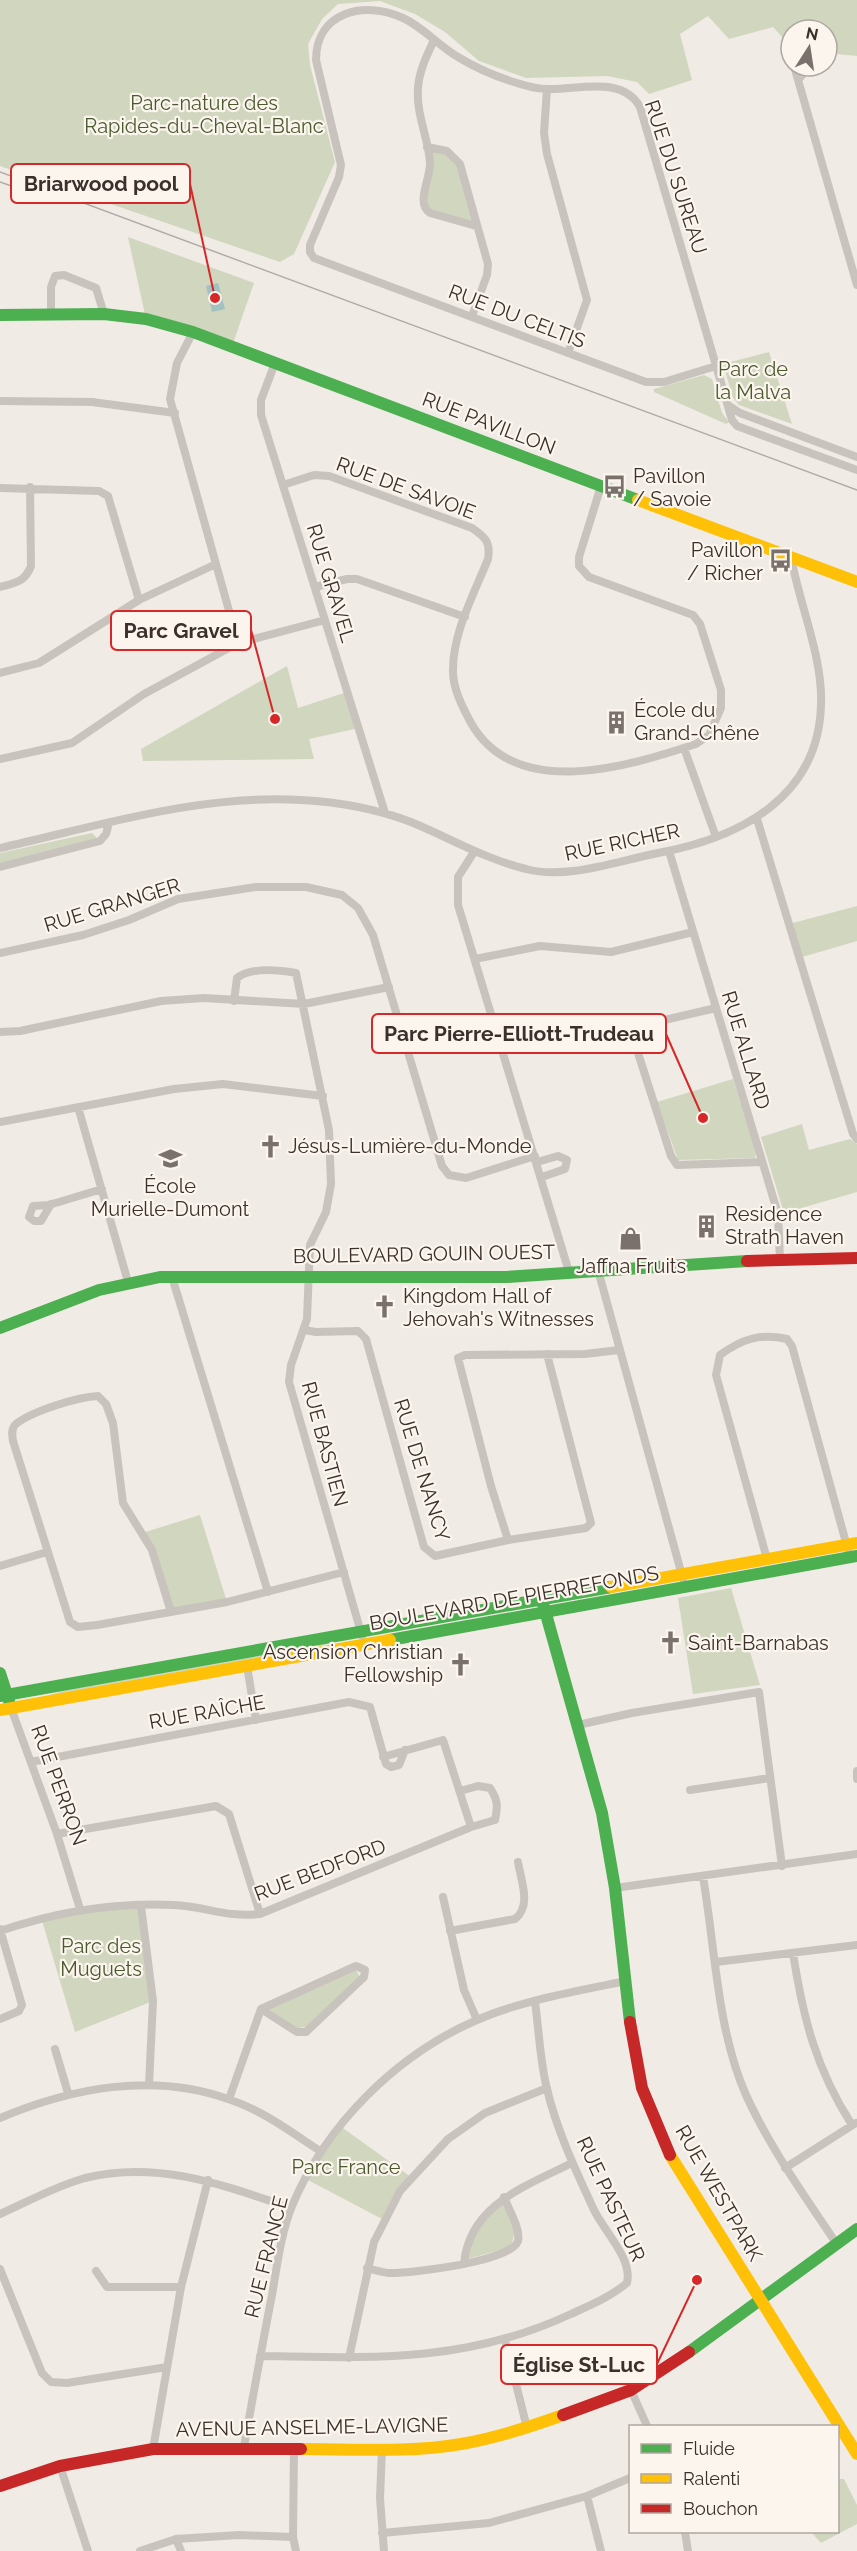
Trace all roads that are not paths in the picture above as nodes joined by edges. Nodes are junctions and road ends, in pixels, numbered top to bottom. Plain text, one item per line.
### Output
1 (434, 39) junction
2 (799, 79) edge
3 (547, 89) junction
4 (427, 147) junction
5 (476, 226) junction
6 (310, 252) joint
7 (857, 285) edge
8 (104, 314) junction
9 (0, 315) edge
10 (51, 315) junction
11 (472, 316) junction
12 (193, 332) junction
13 (568, 353) junction
14 (275, 363) junction
15 (716, 366) junction
16 (0, 401) edge
17 (728, 405) junction
18 (175, 413) junction
19 (857, 457) edge
20 (857, 470) edge
21 (283, 485) junction
22 (602, 486) junction
23 (30, 487) junction
24 (0, 488) edge
25 (791, 557) junction
26 (216, 564) junction
27 (857, 582) edge
28 (0, 587) edge
29 (315, 587) junction
30 (139, 600) junction
31 (465, 617) junction
32 (325, 620) junction
33 (238, 643) junction
34 (0, 673) edge
35 (684, 748) junction
36 (0, 759) edge
37 (385, 813) junction
38 (757, 819) junction
39 (109, 824) junction
40 (717, 837) junction
41 (0, 848) edge
42 (669, 851) junction
43 (474, 852) junction
44 (0, 867) edge
45 (693, 932) junction
46 (0, 953) edge
47 (475, 959) junction
48 (389, 987) junction
49 (234, 1001) junction
50 (304, 1004) junction
51 (716, 1008) junction
52 (630, 1028) junction
53 (0, 1032) edge
54 (499, 1039) junction
55 (323, 1096) junction
56 (78, 1107) junction
57 (0, 1122) edge
58 (857, 1139) edge
59 (536, 1159) junction
60 (762, 1162) junction
61 (542, 1177) junction
62 (102, 1189) junction
63 (51, 1204) dead end
64 (857, 1258) edge
65 (780, 1260) junction
66 (598, 1270) junction
67 (568, 1272) junction
68 (309, 1275) junction
69 (172, 1276) junction
70 (128, 1282) junction
71 (0, 1328) edge
72 (304, 1330) junction
73 (618, 1350) junction
74 (547, 1354) junction
75 (508, 1540) junction
76 (852, 1544) edge
77 (47, 1552) junction
78 (853, 1557) edge
79 (767, 1559) junction
80 (0, 1566) edge
81 (344, 1572) junction
82 (682, 1575) junction
83 (684, 1587) junction
84 (268, 1592) junction
85 (542, 1600) junction
86 (171, 1612) junction
87 (545, 1613) junction
88 (361, 1631) junction
89 (364, 1645) junction
90 (247, 1666) junction
91 (0, 1673) edge
92 (3, 1696) edge
93 (5, 1709) edge
94 (256, 1720) junction
95 (578, 1725) junction
96 (31, 1762) junction
97 (857, 1771) edge
98 (770, 1778) junction
99 (857, 1779) edge
100 (690, 1790) dead end
101 (460, 1791) junction
102 (471, 1827) junction
103 (57, 1834) junction
104 (857, 1854) edge
105 (518, 1862) dead end
106 (782, 1866) junction
107 (703, 1876) junction
108 (615, 1888) junction
109 (443, 1898) dead end
110 (141, 1906) junction
111 (80, 1910) junction
112 (260, 1914) junction
113 (0, 1930) edge
114 (450, 1931) junction
115 (857, 1945) edge
116 (793, 1953) junction
117 (716, 1962) junction
118 (626, 1981) junction
119 (534, 2002) junction
120 (261, 2009) junction
121 (0, 2019) edge
122 (477, 2020) junction
123 (55, 2049) dead end
124 (149, 2085) junction
125 (547, 2088) junction
126 (68, 2093) junction
127 (229, 2099) junction
128 (0, 2118) edge
129 (855, 2124) edge
130 (320, 2151) junction
131 (572, 2163) junction
132 (785, 2168) junction
133 (208, 2180) junction
134 (504, 2197) junction
135 (291, 2208) junction
136 (0, 2214) edge
137 (857, 2229) edge
138 (836, 2243) junction
139 (464, 2264) junction
140 (367, 2268) junction
141 (0, 2269) edge
142 (96, 2271) dead end
143 (181, 2287) junction
144 (760, 2301) junction
145 (505, 2340) junction
146 (260, 2356) junction
147 (349, 2358) junction
148 (167, 2367) junction
149 (631, 2390) junction
150 (646, 2425) edge
151 (839, 2425) edge
152 (839, 2426) edge
153 (527, 2428) junction
154 (244, 2447) junction
155 (294, 2448) junction
156 (153, 2449) junction
157 (382, 2449) junction
158 (857, 2454) edge
159 (60, 2466) junction
160 (629, 2478) edge
161 (0, 2486) edge
162 (587, 2496) junction
163 (382, 2533) junction
164 (685, 2533) edge
165 (293, 2537) junction
166 (176, 2539) junction
167 (88, 2551) edge
168 (140, 2551) edge
169 (181, 2551) edge
170 (296, 2551) edge
171 (384, 2551) edge
172 (601, 2551) edge
173 (688, 2551) edge

1 - 3 street, RUE DU SUREAU
1 - 4 street
1 - 6 street, RUE DU SUREAU
2 - 7 street
3 - 13 street
3 - 15 street, RUE DU SUREAU
4 - 5 street
4 - 5 street
5 - 11 street
6 - 11 street, RUE DU CELTIS
8 - 10 street, RUE PAVILLON
8 - 10 street
8 - 12 street, RUE PAVILLON
9 - 10 street, RUE PAVILLON
11 - 13 street, RUE DU CELTIS
12 - 14 street, RUE PAVILLON
12 - 18 street
13 - 15 street, RUE DU CELTIS
14 - 21 street, RUE GRAVEL
14 - 22 street, RUE PAVILLON
15 - 17 street, RUE DU SUREAU
16 - 18 street
17 - 19 street
17 - 20 street, RUE DU SUREAU
18 - 26 street
21 - 29 street, RUE GRAVEL
21 - 31 street, RUE DE SAVOIE
22 - 25 street, RUE PAVILLON
22 - 35 street, RUE DE SAVOIE
23 - 24 street
23 - 28 street
23 - 30 street
25 - 27 street, RUE PAVILLON
25 - 38 street, RUE RICHER
26 - 30 street
26 - 33 street
29 - 31 street
29 - 32 street, RUE GRAVEL
30 - 34 street
31 - 35 street, RUE DE SAVOIE
32 - 33 street
32 - 37 street, RUE GRAVEL
33 - 36 street
35 - 40 street
37 - 39 street, RUE RICHER
37 - 43 street, RUE RICHER
38 - 40 street, RUE RICHER
38 - 58 street
39 - 41 street, RUE RICHER
39 - 44 street
40 - 42 street, RUE RICHER
42 - 43 street, RUE RICHER
42 - 45 street, RUE ALLARD
43 - 47 street
45 - 47 street
45 - 51 street, RUE ALLARD
46 - 48 street, RUE GRANGER
47 - 54 street
48 - 50 street
48 - 59 street, RUE GRANGER
49 - 50 street
49 - 50 street, RUE BASTIEN
49 - 53 street
50 - 55 street, RUE BASTIEN
51 - 52 street
51 - 60 street, RUE ALLARD
52 - 54 street
52 - 60 street
54 - 59 street
55 - 56 street
55 - 68 street, RUE BASTIEN
56 - 57 street
56 - 62 street
59 - 61 street
59 - 61 street, RUE GRANGER
60 - 65 street, RUE ALLARD
61 - 67 street
62 - 63 street
62 - 70 street
64 - 65 street, BOULEVARD GOUIN OUEST
65 - 66 street, BOULEVARD GOUIN OUEST
66 - 67 street, BOULEVARD GOUIN OUEST
66 - 73 street
67 - 68 street, BOULEVARD GOUIN OUEST
68 - 69 street, BOULEVARD GOUIN OUEST
68 - 72 street, RUE BASTIEN
69 - 70 street, BOULEVARD GOUIN OUEST
69 - 84 street
70 - 71 street, BOULEVARD GOUIN OUEST
72 - 75 street, RUE DE NANCY
72 - 81 street, RUE BASTIEN
73 - 74 street
73 - 82 street
74 - 75 street, RUE DE NANCY
74 - 75 street
76 - 78 street
76 - 79 street, BOULEVARD DE PIERREFONDS
76 - 79 street
77 - 80 street
77 - 86 street
77 - 86 street
78 - 83 street, BOULEVARD DE PIERREFONDS
79 - 82 street, BOULEVARD DE PIERREFONDS
81 - 84 street
81 - 88 street, RUE BASTIEN
82 - 83 street
82 - 85 street, BOULEVARD DE PIERREFONDS
83 - 87 street, BOULEVARD DE PIERREFONDS
84 - 86 street
85 - 87 street, RUE WESTPARK
85 - 88 street, BOULEVARD DE PIERREFONDS
87 - 89 street, BOULEVARD DE PIERREFONDS
87 - 95 street, RUE WESTPARK
88 - 89 street, RUE BASTIEN
88 - 92 street, BOULEVARD DE PIERREFONDS
89 - 90 street, BOULEVARD DE PIERREFONDS
90 - 93 street, BOULEVARD DE PIERREFONDS
90 - 94 street
91 - 92 street, RUE PERRON
92 - 93 street, RUE PERRON
93 - 96 street, RUE PERRON
94 - 96 street, RUE RAÎCHE
94 - 101 street, RUE RAÎCHE
95 - 98 street
95 - 108 street, RUE WESTPARK
96 - 103 street, RUE PERRON
97 - 99 street
98 - 100 street
98 - 106 street
101 - 102 street
101 - 102 street, RUE BEDFORD
102 - 112 street, RUE BEDFORD
103 - 111 street, RUE PERRON
103 - 112 street
104 - 106 street
105 - 114 street
106 - 107 street
107 - 108 street
107 - 117 street
108 - 118 street, RUE WESTPARK
109 - 114 street
110 - 111 street, RUE BEDFORD
110 - 112 street, RUE BEDFORD
110 - 124 street
111 - 113 street, RUE BEDFORD
113 - 121 street
114 - 122 street
115 - 116 street
116 - 117 street
116 - 129 street
117 - 132 street
118 - 119 street, RUE FRANCE
118 - 144 street, RUE WESTPARK
119 - 122 street, RUE FRANCE
119 - 125 street, RUE PASTEUR
120 - 120 street
120 - 127 street
122 - 130 street, RUE FRANCE
123 - 126 street
124 - 126 street
124 - 127 street
125 - 131 street, RUE PASTEUR
125 - 140 street
126 - 128 street
127 - 130 street
129 - 132 street
130 - 135 street, RUE FRANCE
131 - 134 street
131 - 145 street, RUE PASTEUR
132 - 138 street
133 - 135 street
133 - 136 street
133 - 143 street
134 - 139 street
134 - 139 street
135 - 146 street, RUE FRANCE
137 - 138 street, AVENUE ANSELME-LAVIGNE
138 - 144 street, AVENUE ANSELME-LAVIGNE
139 - 140 street
140 - 147 street
141 - 148 street
142 - 143 street
143 - 148 street
144 - 149 street, AVENUE ANSELME-LAVIGNE
144 - 151 street, RUE WESTPARK
145 - 147 street, RUE PASTEUR
145 - 153 street
146 - 147 street, RUE PASTEUR
146 - 154 street, RUE FRANCE
148 - 156 street
149 - 150 street
149 - 153 street, AVENUE ANSELME-LAVIGNE
152 - 158 street, RUE WESTPARK
153 - 157 street, AVENUE ANSELME-LAVIGNE
154 - 155 street, AVENUE ANSELME-LAVIGNE
154 - 156 street, AVENUE ANSELME-LAVIGNE
155 - 157 street, AVENUE ANSELME-LAVIGNE
155 - 165 street
156 - 159 street, AVENUE ANSELME-LAVIGNE
157 - 163 street
159 - 161 street, AVENUE ANSELME-LAVIGNE
159 - 167 street
160 - 162 street
162 - 163 street
162 - 172 street
163 - 171 street
164 - 173 street
165 - 166 street
165 - 170 street
166 - 168 street
166 - 169 street

